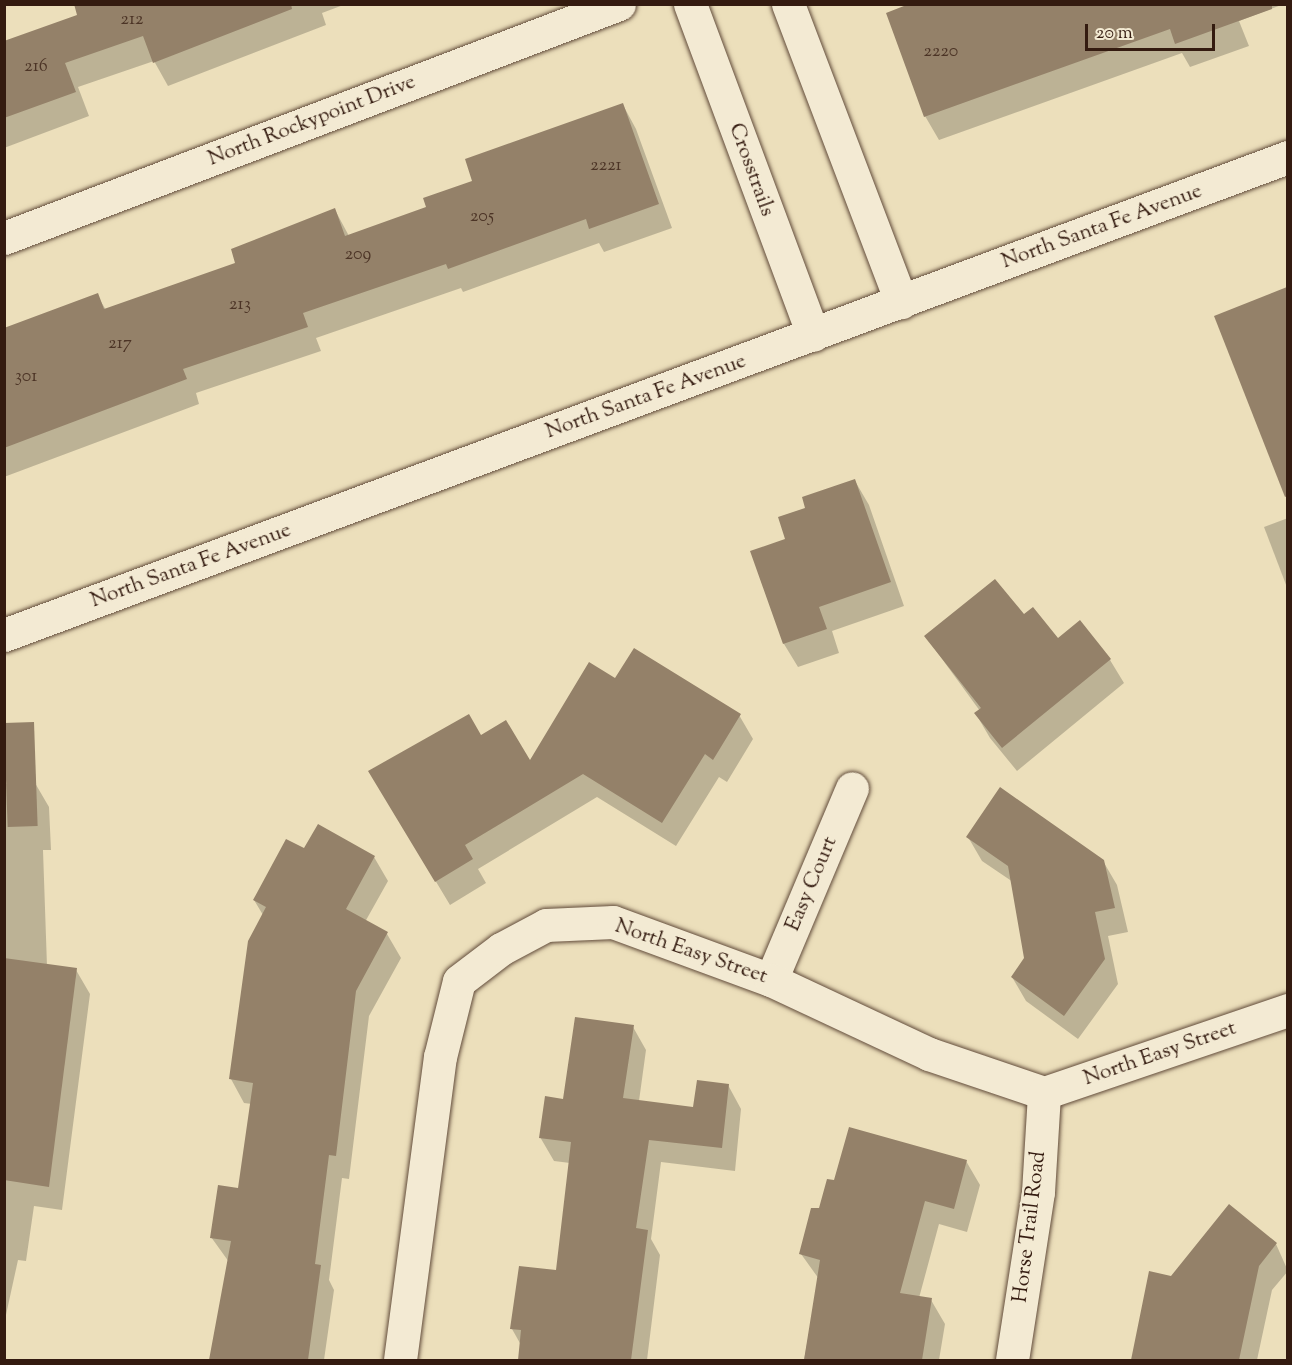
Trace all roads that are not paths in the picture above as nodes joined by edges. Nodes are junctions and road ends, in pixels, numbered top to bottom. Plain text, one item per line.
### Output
1 (619, 4) edge
2 (690, 4) edge
3 (788, 4) edge
4 (1287, 157) edge
5 (4, 238) edge
6 (901, 302) junction
7 (813, 335) junction
8 (4, 635) edge
9 (852, 788) dead end
10 (771, 980) junction
11 (1287, 1010) edge
12 (1044, 1093) junction
13 (400, 1360) edge
14 (1012, 1360) edge

1 - 5 street, North Rockypoint Drive
2 - 7 street, Crosstrails
3 - 6 street
4 - 6 street, North Santa Fe Avenue
6 - 7 street, North Santa Fe Avenue
7 - 8 street, North Santa Fe Avenue
9 - 10 street, Easy Court
10 - 12 street, North Easy Street
10 - 13 street, North Easy Street
11 - 12 street, North Easy Street
12 - 14 street, Horse Trail Road

